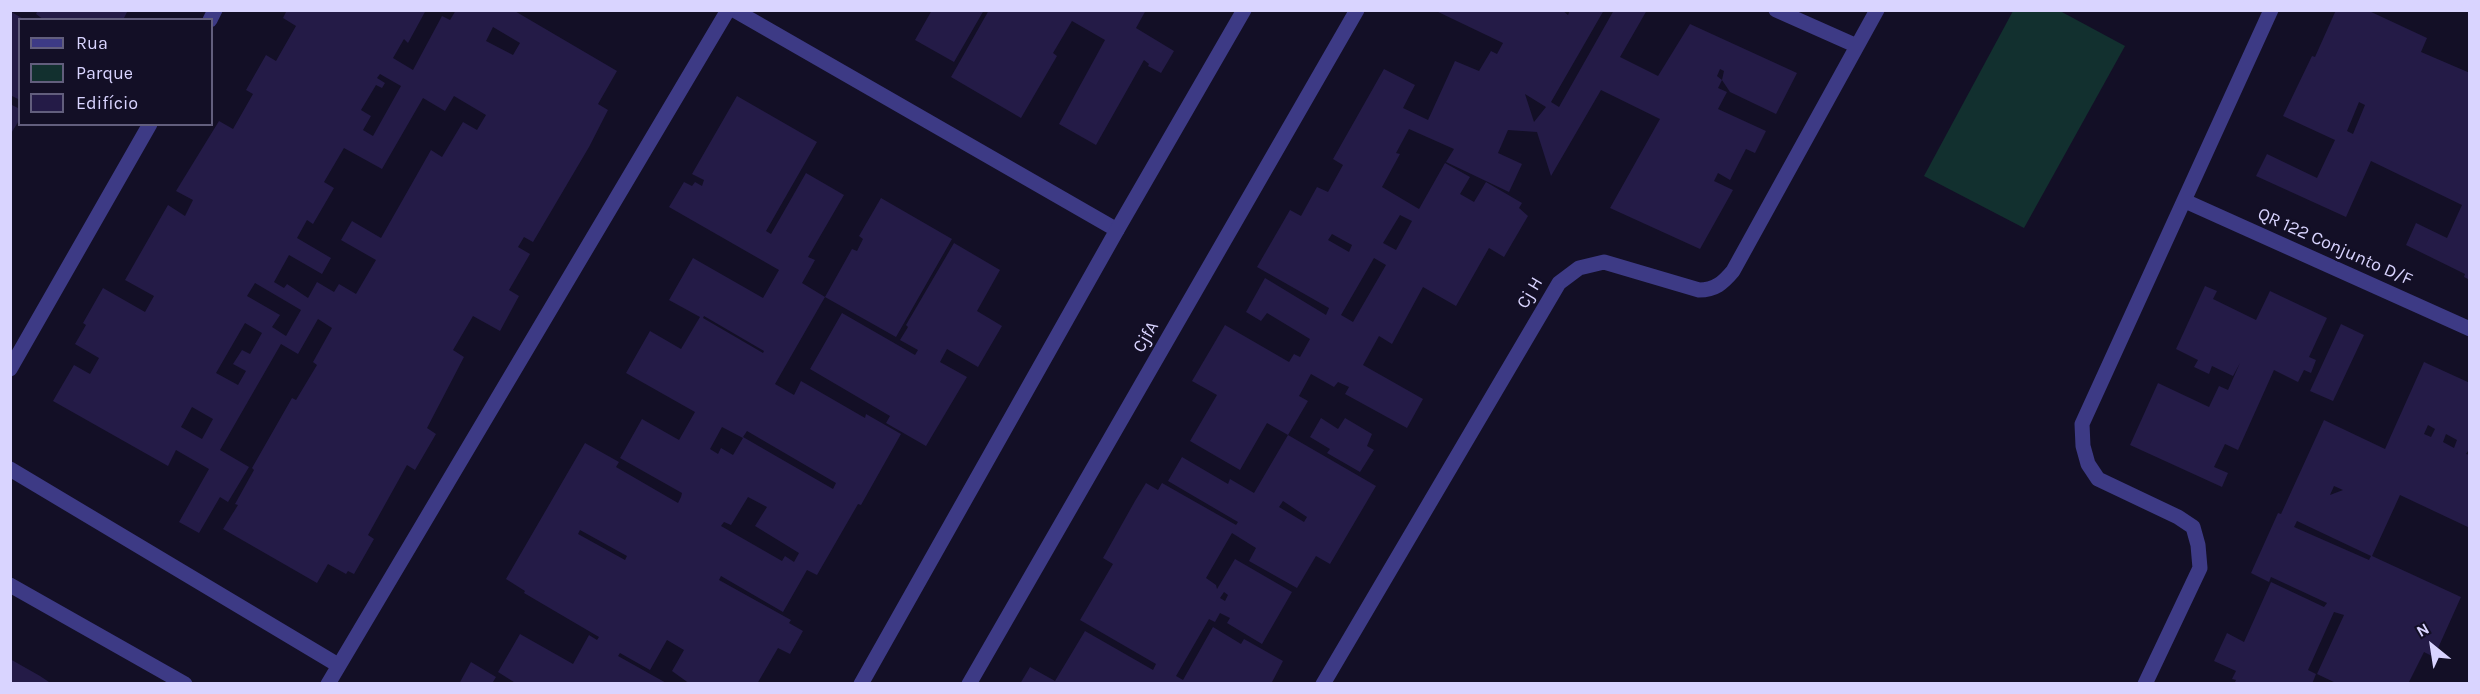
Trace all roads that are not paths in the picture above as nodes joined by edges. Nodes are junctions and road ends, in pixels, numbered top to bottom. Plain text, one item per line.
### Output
1 (728, 10) edge
2 (734, 10) edge
3 (1244, 10) edge
4 (1357, 10) edge
5 (1776, 10) edge
6 (1877, 10) edge
7 (2271, 10) edge
8 (1857, 46) junction
9 (149, 126) edge
10 (2185, 201) junction
11 (1117, 230) junction
12 (2469, 329) edge
13 (10, 369) edge
14 (10, 469) edge
15 (10, 585) edge
16 (338, 665) junction
17 (185, 684) edge
18 (328, 684) edge
19 (861, 684) edge
20 (969, 684) edge
21 (1323, 684) edge
22 (2145, 684) edge

1 - 16 street
2 - 11 street
3 - 11 street
4 - 20 street, CjfA
5 - 8 street
6 - 8 street, Cj H
7 - 10 street
8 - 21 street, Cj H
9 - 13 street
10 - 12 street, QR 122 Conjunto D/F
10 - 22 street
11 - 19 street
14 - 16 street
15 - 17 street
16 - 18 street

